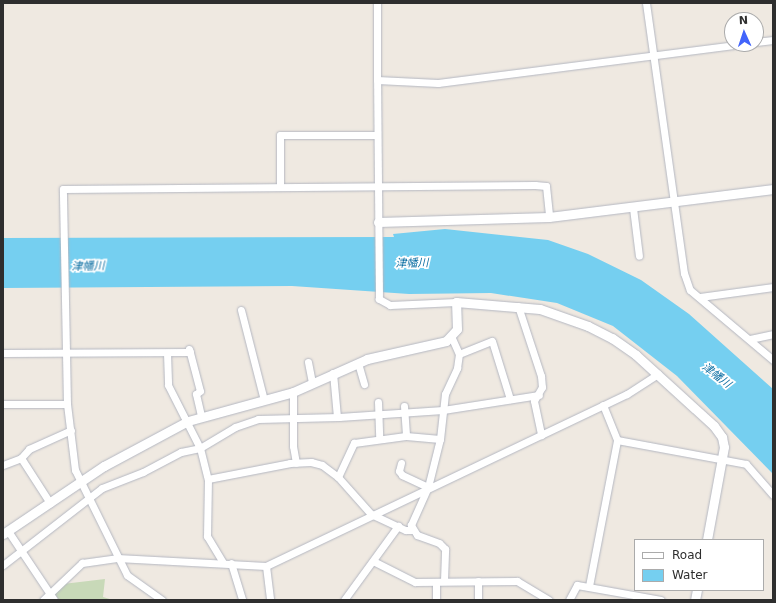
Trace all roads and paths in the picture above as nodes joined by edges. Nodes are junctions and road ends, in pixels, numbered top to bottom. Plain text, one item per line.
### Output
1 (377, 3) edge
2 (646, 3) edge
3 (724, 47) edge
4 (653, 56) junction
5 (377, 80) junction
6 (377, 136) junction
7 (377, 185) junction
8 (280, 187) junction
9 (773, 189) edge
10 (673, 203) junction
11 (633, 208) junction
12 (549, 217) junction
13 (378, 222) junction
14 (639, 256) dead end
15 (773, 287) edge
16 (700, 297) junction
17 (456, 302) junction
18 (518, 306) junction
19 (240, 310) dead end
20 (773, 334) edge
21 (452, 338) junction
22 (750, 339) junction
23 (167, 353) junction
24 (3, 354) edge
25 (66, 354) junction
26 (459, 354) junction
27 (773, 360) edge
28 (308, 362) dead end
29 (358, 363) junction
30 (333, 373) junction
31 (658, 374) junction
32 (312, 383) junction
33 (364, 384) dead end
34 (293, 392) junction
35 (539, 395) junction
36 (510, 399) junction
37 (264, 400) junction
38 (378, 402) dead end
39 (3, 404) edge
40 (67, 404) junction
41 (603, 405) junction
42 (404, 409) junction
43 (443, 410) junction
44 (378, 414) junction
45 (201, 416) junction
46 (336, 417) junction
47 (295, 418) junction
48 (188, 421) junction
49 (71, 430) junction
50 (541, 435) junction
51 (406, 436) junction
52 (379, 439) junction
53 (440, 439) junction
54 (617, 440) junction
55 (200, 448) junction
56 (21, 458) junction
57 (723, 461) junction
58 (296, 462) junction
59 (401, 463) dead end
60 (3, 465) edge
61 (338, 477) junction
62 (208, 479) junction
63 (81, 482) junction
64 (428, 487) junction
65 (773, 495) edge
66 (89, 498) junction
67 (50, 503) junction
68 (371, 514) junction
69 (398, 526) junction
70 (412, 530) junction
71 (5, 532) edge
72 (707, 539) edge
73 (22, 553) junction
74 (117, 558) junction
75 (373, 561) junction
76 (227, 563) junction
77 (3, 565) edge
78 (266, 566) junction
79 (444, 581) junction
80 (478, 581) junction
81 (436, 583) junction
82 (589, 586) junction
83 (52, 598) edge
84 (43, 600) edge
85 (162, 600) edge
86 (242, 600) edge
87 (270, 600) edge
88 (344, 600) edge
89 (436, 600) edge
90 (478, 600) edge
91 (549, 600) edge
92 (569, 600) edge
93 (661, 600) edge

1 - 5 street
2 - 4 street
3 - 4 street
4 - 5 street
4 - 10 street
5 - 6 street
6 - 7 street
6 - 8 street
7 - 8 street
7 - 12 street
7 - 13 street
8 - 25 street
9 - 10 street
10 - 11 street
10 - 16 street
11 - 12 street
11 - 14 street
12 - 13 street
13 - 17 street
15 - 16 street
16 - 22 street
17 - 18 street
17 - 21 street
18 - 31 street
18 - 35 street
19 - 37 street
20 - 22 street
21 - 26 street
21 - 29 street
22 - 27 street
23 - 25 street
23 - 45 street
23 - 48 street
24 - 25 street
25 - 40 street
26 - 36 street
26 - 43 street
28 - 32 street
29 - 30 street
29 - 33 street
30 - 32 street
30 - 46 street
31 - 41 street
31 - 57 street
32 - 34 street
34 - 37 street
34 - 47 street
35 - 36 street
35 - 50 street
36 - 43 street
37 - 45 street
38 - 44 street
39 - 40 street
40 - 49 street
41 - 50 street
41 - 54 street
42 - 43 street
42 - 44 street
42 - 51 street
43 - 53 street
44 - 46 street
44 - 52 street
45 - 48 street
46 - 47 street
47 - 55 street
47 - 58 street
48 - 55 street
48 - 63 street
49 - 56 street
49 - 63 street
50 - 64 street
51 - 52 street
51 - 53 street
52 - 61 street
53 - 64 street
54 - 57 street
54 - 82 street
55 - 62 street
55 - 66 street
56 - 60 street
56 - 67 street
57 - 65 street
57 - 72 street
58 - 61 street
58 - 62 street
59 - 64 street
61 - 68 street
62 - 76 street
63 - 66 street
63 - 67 street
64 - 68 street
64 - 70 street
66 - 73 street
66 - 74 street
67 - 71 street
68 - 69 street
68 - 78 street
69 - 70 street
69 - 75 street
70 - 79 street
71 - 73 street
73 - 77 street
73 - 83 street
74 - 76 street
74 - 83 street
74 - 85 street
75 - 81 street
75 - 88 street
76 - 78 street
76 - 86 street
78 - 87 street
79 - 80 street
79 - 81 street
80 - 90 street
80 - 91 street
81 - 89 street
82 - 92 street
82 - 93 street
83 - 84 street

